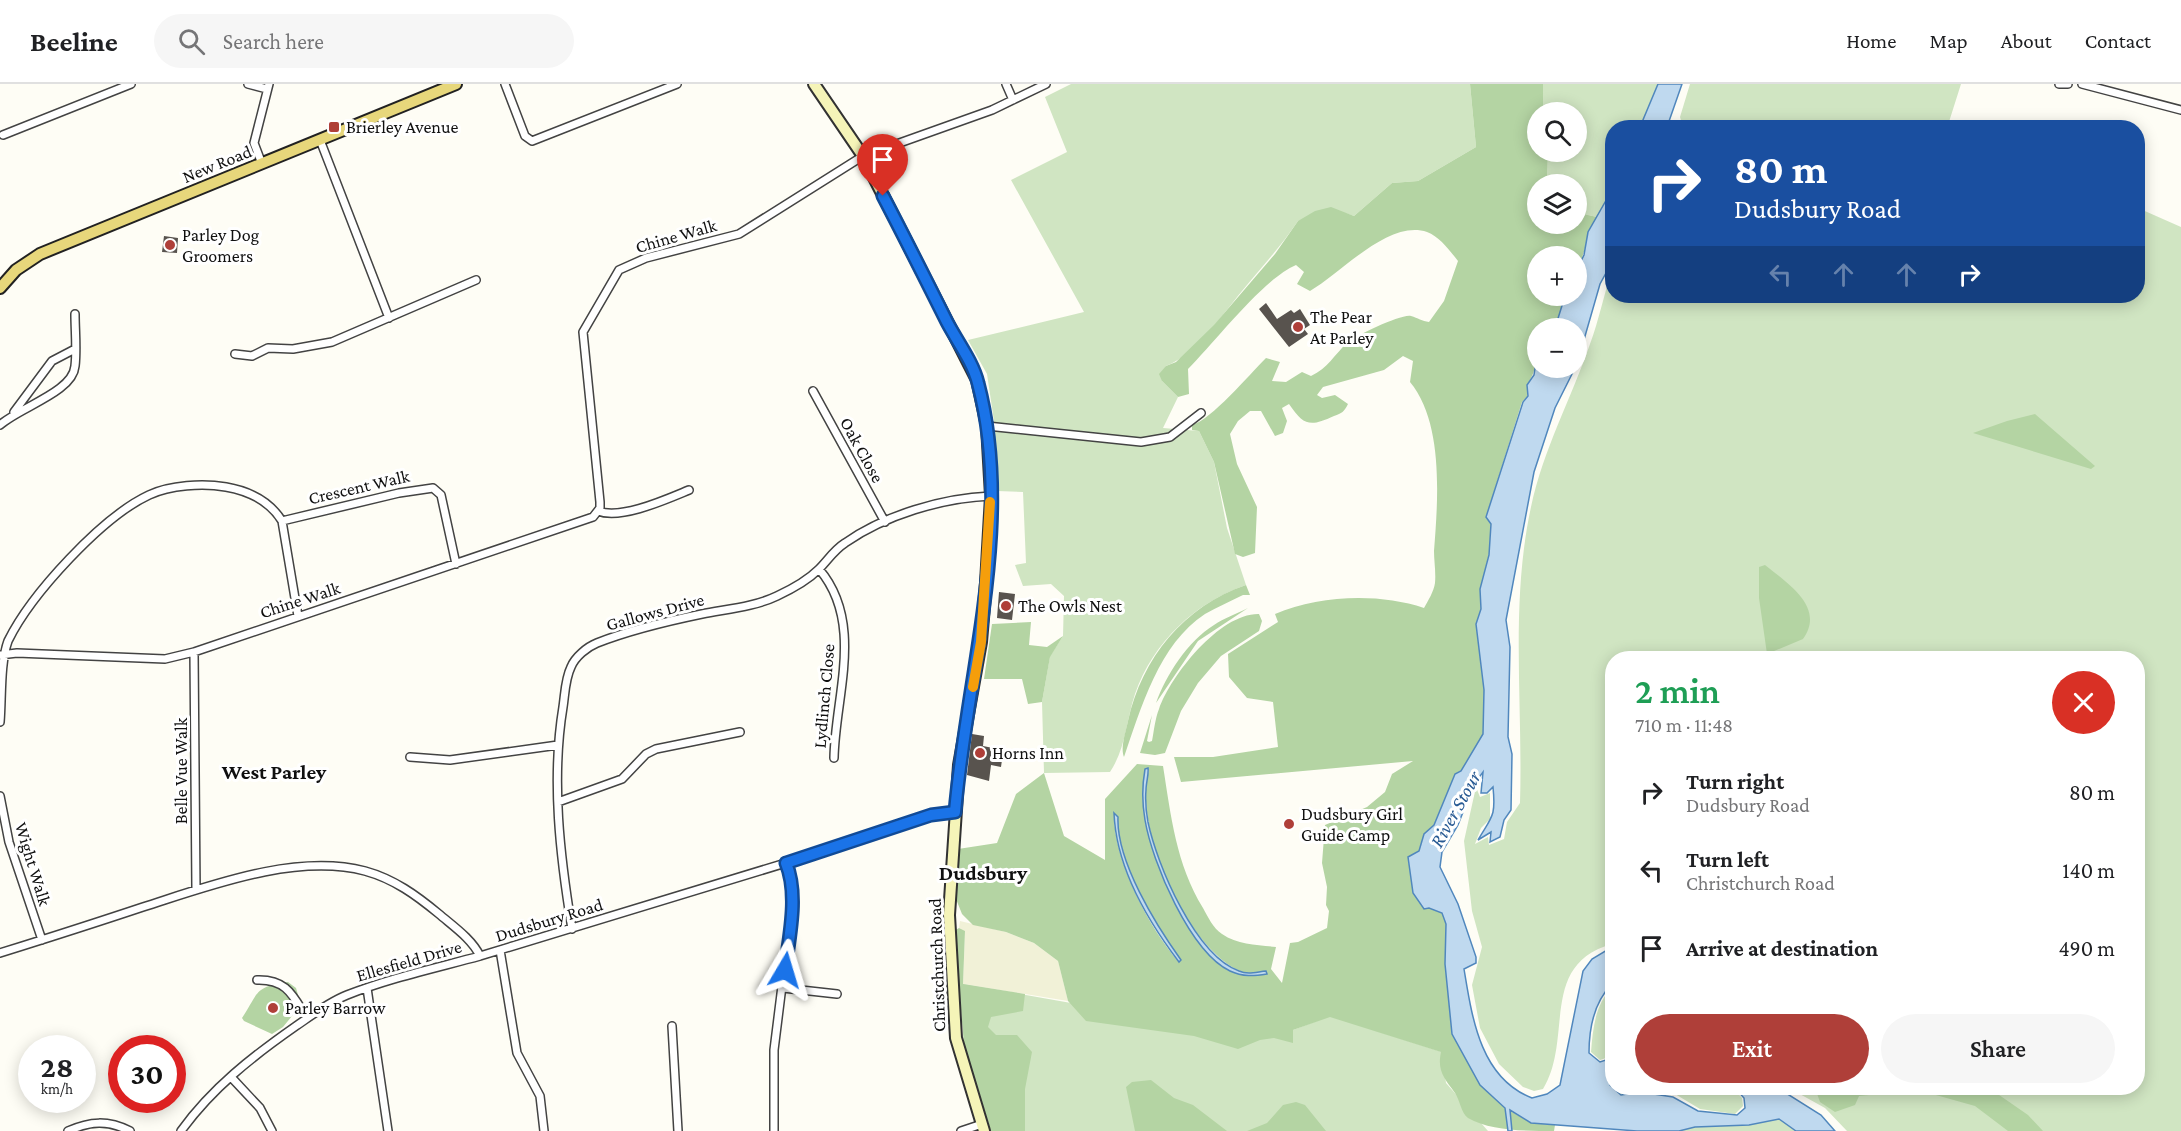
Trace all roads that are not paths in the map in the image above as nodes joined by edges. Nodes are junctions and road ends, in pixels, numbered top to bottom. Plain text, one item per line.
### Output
1 (131, 84) edge
2 (248, 84) edge
3 (456, 84) edge
4 (505, 84) edge
5 (677, 84) edge
6 (814, 84) edge
7 (1006, 84) edge
8 (1046, 84) edge
9 (2059, 84) edge
10 (2068, 84) edge
11 (2082, 84) edge
12 (268, 87) edge
13 (1013, 100) junction
14 (2181, 110) edge
15 (3, 135) dead end
16 (320, 140) junction
17 (863, 156) junction
18 (262, 164) junction
19 (476, 280) dead end
20 (0, 288) edge
21 (75, 314) dead end
22 (389, 318) junction
23 (75, 349) junction
24 (235, 354) dead end
25 (813, 391) dead end
26 (1200, 413) dead end
27 (12, 414) junction
28 (0, 425) edge
29 (987, 426) junction
30 (690, 490) dead end
31 (990, 496) junction
32 (598, 511) junction
33 (282, 521) junction
34 (885, 522) junction
35 (456, 564) junction
36 (819, 570) junction
37 (298, 616) junction
38 (194, 652) junction
39 (2, 654) edge
40 (0, 722) edge
41 (740, 732) dead end
42 (558, 745) junction
43 (410, 757) dead end
44 (834, 758) dead end
45 (0, 796) edge
46 (558, 802) junction
47 (955, 812) junction
48 (786, 863) junction
49 (196, 890) junction
50 (572, 929) junction
51 (42, 940) junction
52 (500, 950) junction
53 (0, 953) edge
54 (480, 956) junction
55 (257, 980) dead end
56 (367, 988) junction
57 (783, 988) junction
58 (837, 994) dead end
59 (307, 1018) junction
60 (672, 1026) dead end
61 (231, 1077) junction
62 (983, 1128) edge
63 (68, 1131) edge
64 (130, 1131) edge
65 (181, 1131) edge
66 (272, 1131) edge
67 (388, 1131) edge
68 (544, 1131) edge
69 (678, 1131) edge
70 (774, 1131) edge
71 (961, 1131) edge

1 - 15 street
2 - 12 street
3 - 16 main road, New Road
4 - 5 street
6 - 17 main road, Christchurch Road
7 - 13 street
8 - 13 street, Chine Walk
9 - 10 street
11 - 14 street
12 - 18 street
13 - 17 street, Chine Walk
16 - 18 main road, New Road
16 - 22 street
17 - 29 main road, Christchurch Road
17 - 32 street, Chine Walk
18 - 20 main road, New Road
19 - 22 street
21 - 23 street
22 - 24 street
23 - 27 street
23 - 27 street
25 - 34 street, Oak Close
26 - 29 street
27 - 28 street
29 - 31 main road, Christchurch Road
30 - 32 street, Chine Walk
31 - 34 street, Gallows Drive
31 - 47 main road, Christchurch Road
32 - 35 street, Chine Walk
33 - 35 street, Crescent Walk
33 - 37 street
33 - 39 street
34 - 36 street, Gallows Drive
35 - 37 street, Chine Walk
36 - 42 street, Gallows Drive
36 - 44 street, Lydlinch Close
37 - 38 street, Chine Walk
38 - 39 street, Chine Walk
38 - 49 street, Belle Vue Walk
39 - 40 street
41 - 46 street
42 - 43 street
42 - 46 street, Gallows Drive
45 - 51 street, Wight Walk
46 - 50 street, Gallows Drive
47 - 48 street, Dudsbury Road
47 - 62 main road, Christchurch Road
48 - 50 street, Dudsbury Road
48 - 57 street
49 - 51 street, Dudsbury Road
49 - 54 street, Dudsbury Road
50 - 52 street, Dudsbury Road
51 - 53 street, Dudsbury Road
52 - 54 street, Dudsbury Road
52 - 68 street
54 - 56 street, Ellesfield Drive
55 - 59 street
56 - 59 street, Ellesfield Drive
56 - 67 street
57 - 58 street
57 - 70 street
59 - 61 street, Ellesfield Drive
60 - 69 street
61 - 65 street, Ellesfield Drive
61 - 66 street
62 - 71 street
63 - 64 street

